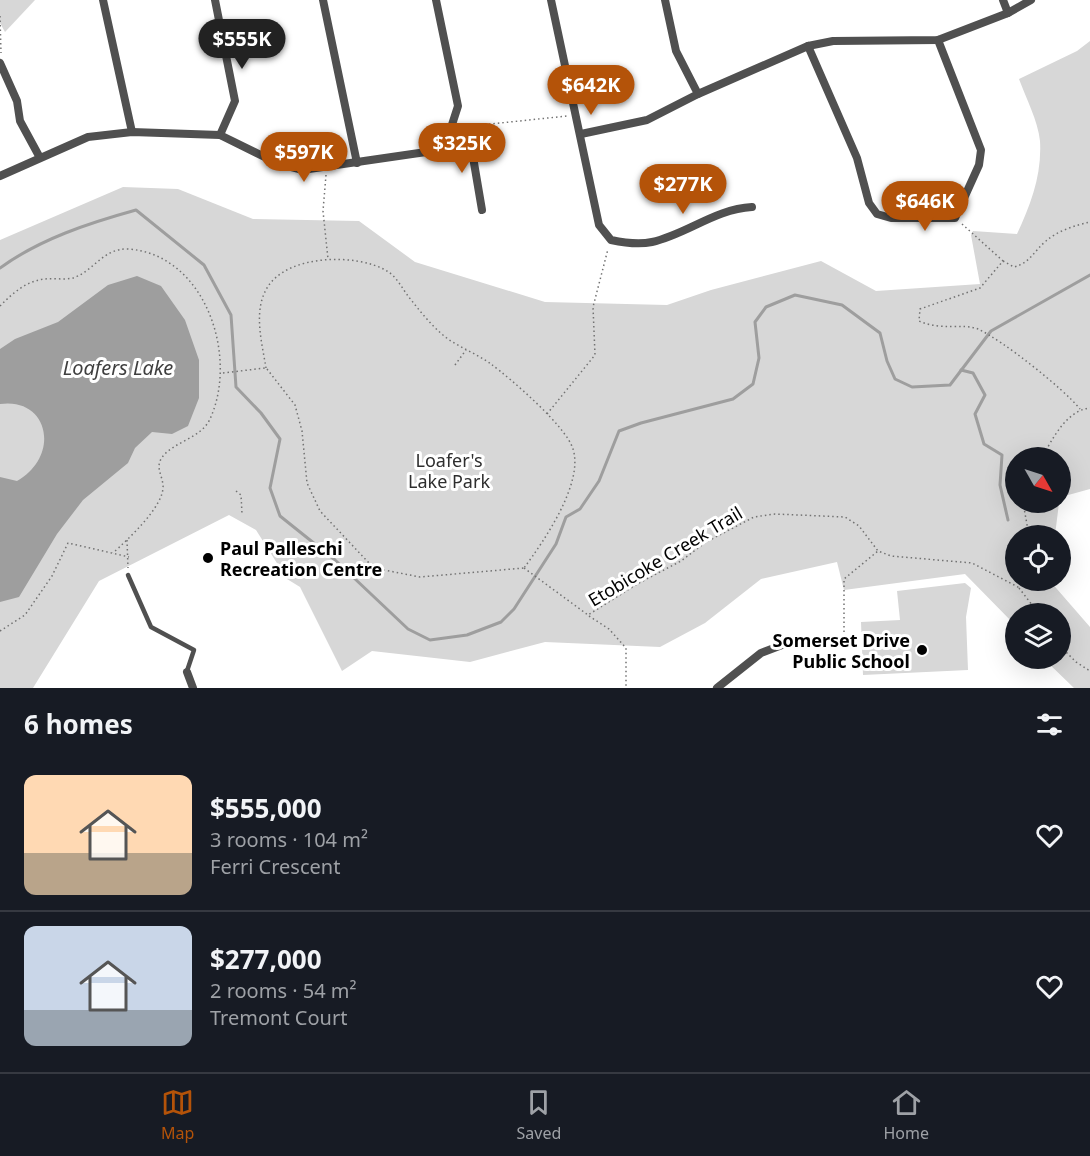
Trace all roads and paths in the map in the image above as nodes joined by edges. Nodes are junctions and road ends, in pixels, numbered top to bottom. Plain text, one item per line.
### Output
1 (103, 0) edge
2 (215, 0) edge
3 (323, 0) edge
4 (436, 0) edge
5 (551, 0) edge
6 (665, 0) edge
7 (1003, 0) edge
8 (1031, 0) edge
9 (1008, 13) junction
10 (0, 16) edge
11 (938, 40) junction
12 (808, 46) junction
13 (1, 53) edge
14 (0, 63) edge
15 (698, 94) junction
16 (570, 115) dead end
17 (452, 125) junction
18 (132, 132) junction
19 (449, 134) junction
20 (581, 134) junction
21 (220, 135) junction
22 (39, 156) junction
23 (357, 163) junction
24 (326, 168) junction
25 (0, 176) edge
26 (752, 207) dead end
27 (482, 210) dead end
28 (955, 218) junction
29 (1090, 222) edge
30 (609, 244) junction
31 (328, 260) junction
32 (1003, 261) junction
33 (0, 306) edge
34 (466, 349) junction
35 (455, 365) dead end
36 (266, 368) junction
37 (222, 373) junction
38 (1090, 408) edge
39 (1080, 409) junction
40 (547, 414) junction
41 (1049, 447) edge
42 (236, 491) dead end
43 (242, 514) dead end
44 (127, 540) junction
45 (878, 551) junction
46 (112, 553) junction
47 (129, 557) junction
48 (525, 568) junction
49 (128, 575) joint
50 (1005, 580) edge
51 (1021, 591) edge
52 (1030, 603) edge
53 (588, 615) junction
54 (0, 631) edge
55 (782, 645) joint
56 (1071, 657) edge
57 (1090, 671) edge
58 (187, 672) joint
59 (193, 688) edge
60 (626, 688) edge
61 (717, 688) edge

1 - 18 street
2 - 21 street
3 - 23 street
4 - 17 street
5 - 20 street
6 - 15 street
7 - 9 street
8 - 9 street
9 - 11 street
10 - 13 path
11 - 12 street
11 - 28 street
12 - 15 street
12 - 28 street
14 - 22 street
15 - 20 street
16 - 17 path
17 - 19 street
18 - 21 street
18 - 22 street
19 - 23 street
19 - 27 street
20 - 30 street
21 - 24 street
22 - 25 street
23 - 24 street
24 - 31 path
26 - 30 street
28 - 32 path
29 - 32 path
30 - 40 path
31 - 34 path
31 - 36 path
32 - 39 path
33 - 37 path
34 - 35 path
34 - 40 path
36 - 37 path
36 - 48 path
37 - 44 path
38 - 39 path
39 - 41 path
40 - 48 path
42 - 43 path
44 - 46 path
44 - 47 path
45 - 50 path
45 - 53 path, Etobicoke Creek Trail
45 - 55 path
46 - 47 path
46 - 54 path
47 - 49 path
48 - 53 path, Etobicoke Creek Trail
49 - 58 lane
51 - 52 path
53 - 60 path
55 - 61 street
56 - 57 path
58 - 59 street

